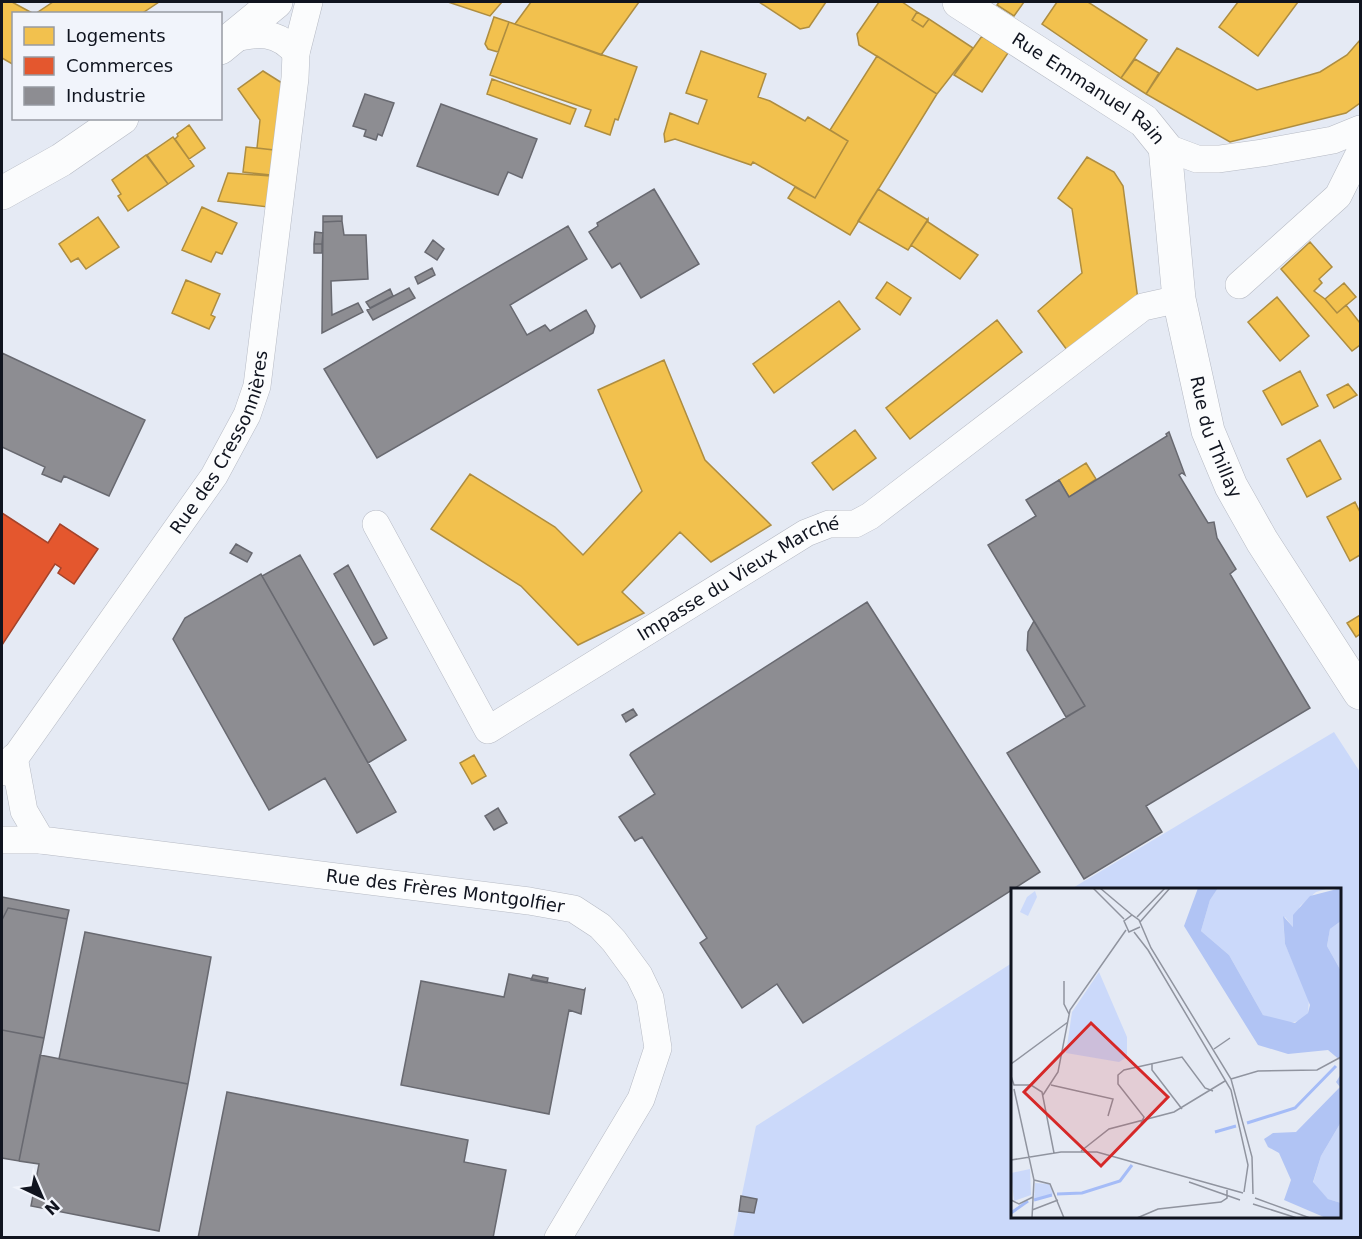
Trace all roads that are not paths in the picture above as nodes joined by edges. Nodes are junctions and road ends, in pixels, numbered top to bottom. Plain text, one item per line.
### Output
1 (276, 2) edge
2 (309, 2) edge
3 (959, 2) edge
4 (226, 43) edge
5 (296, 52) junction
6 (119, 120) edge
7 (1360, 129) edge
8 (1165, 147) junction
9 (1360, 152) edge
10 (2, 193) edge
11 (1239, 285) dead end
12 (1179, 299) junction
13 (376, 524) dead end
14 (1360, 693) edge
15 (8, 767) edge
16 (2, 840) edge
17 (41, 840) junction
18 (558, 1238) edge

1 - 4 street
2 - 5 street, Rue des Cressonnières
3 - 8 street, Rue Emmanuel Rain
4 - 5 street
5 - 15 street, Rue des Cressonnières
6 - 10 street
7 - 8 street, Rue Emmanuel Rain
8 - 12 street, Rue du Thillay
9 - 11 street
12 - 13 street, Impasse du Vieux Marché
12 - 14 street, Rue du Thillay
15 - 17 street
16 - 17 street, Rue des Frères Montgolfier
17 - 18 street, Rue des Frères Montgolfier

